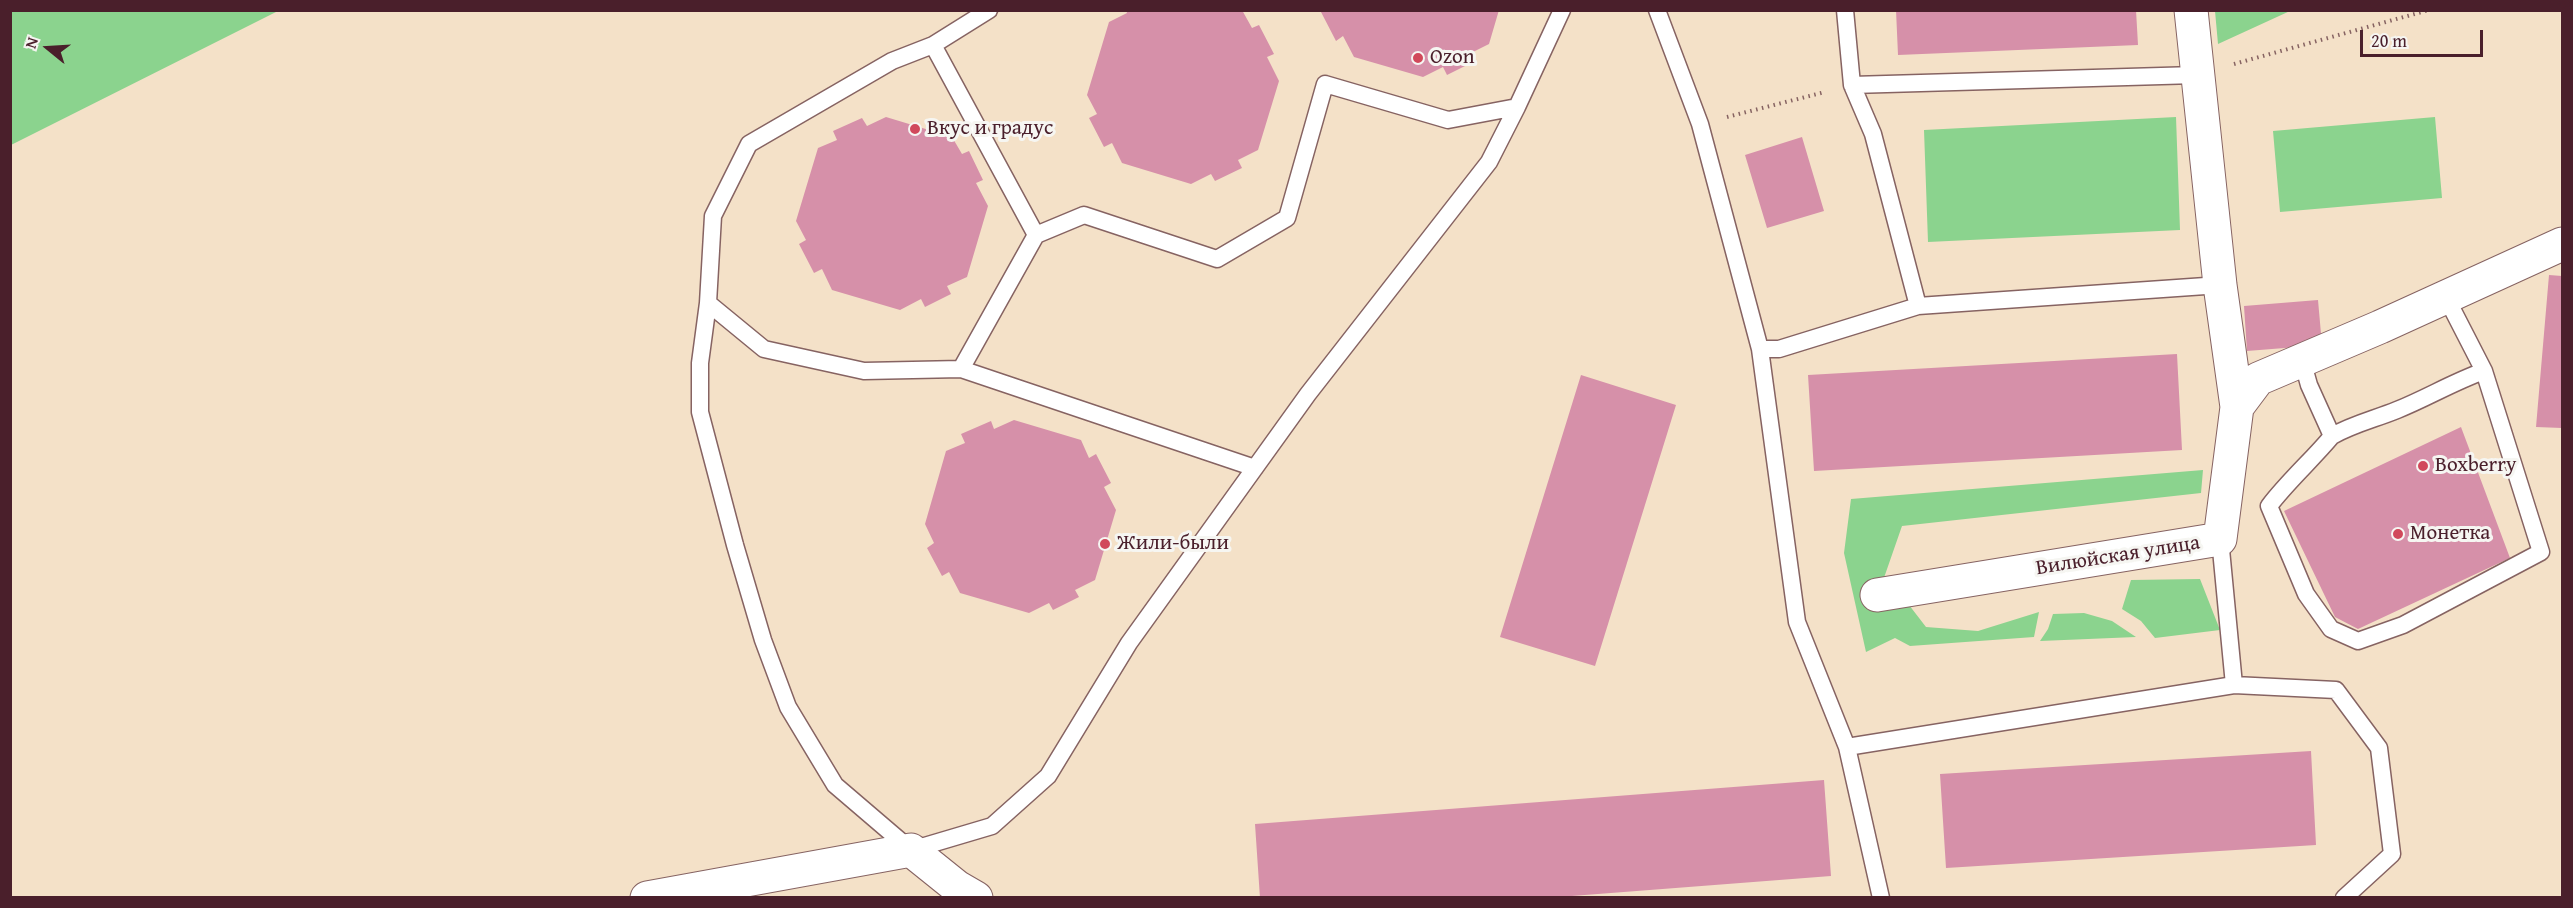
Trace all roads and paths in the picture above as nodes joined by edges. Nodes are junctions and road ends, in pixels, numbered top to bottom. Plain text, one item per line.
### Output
1 (989, 10) edge
2 (1562, 10) edge
3 (1656, 10) edge
4 (1845, 10) edge
5 (2191, 10) edge
6 (2429, 10) edge
7 (933, 45) junction
8 (2196, 75) junction
9 (1852, 85) junction
10 (1516, 107) junction
11 (1700, 124) junction
12 (1036, 235) junction
13 (2562, 244) edge
14 (2220, 285) junction
15 (2446, 297) junction
16 (708, 303) junction
17 (1918, 306) junction
18 (1760, 349) junction
19 (2302, 360) junction
20 (961, 369) junction
21 (2484, 371) junction
22 (2237, 407) junction
23 (2332, 436) junction
24 (1255, 468) junction
25 (2220, 539) junction
26 (1878, 596) dead end
27 (2234, 685) junction
28 (1847, 747) junction
29 (911, 850) junction
30 (647, 897) edge
31 (976, 897) edge
32 (1881, 897) edge
33 (2344, 897) edge

1 - 7 lane
2 - 10 lane
3 - 11 lane
4 - 9 lane
5 - 8 street
6 - 8 path
7 - 12 lane
7 - 16 lane
8 - 9 lane
8 - 14 street
9 - 11 path
9 - 17 lane
10 - 12 lane
10 - 24 lane
11 - 18 lane
12 - 20 lane
13 - 15 street, Вилюйская улица
14 - 17 lane
14 - 22 street
15 - 19 street, Вилюйская улица
15 - 21 lane
16 - 20 lane
16 - 29 lane
17 - 18 lane
18 - 28 lane
19 - 22 street, Вилюйская улица
19 - 23 lane
20 - 24 lane
21 - 23 lane
21 - 23 lane
22 - 25 street, Вилюйская улица
24 - 29 lane
25 - 26 street, Вилюйская улица
25 - 27 lane
27 - 28 lane
27 - 33 lane
28 - 32 lane
29 - 30 street
29 - 31 street

